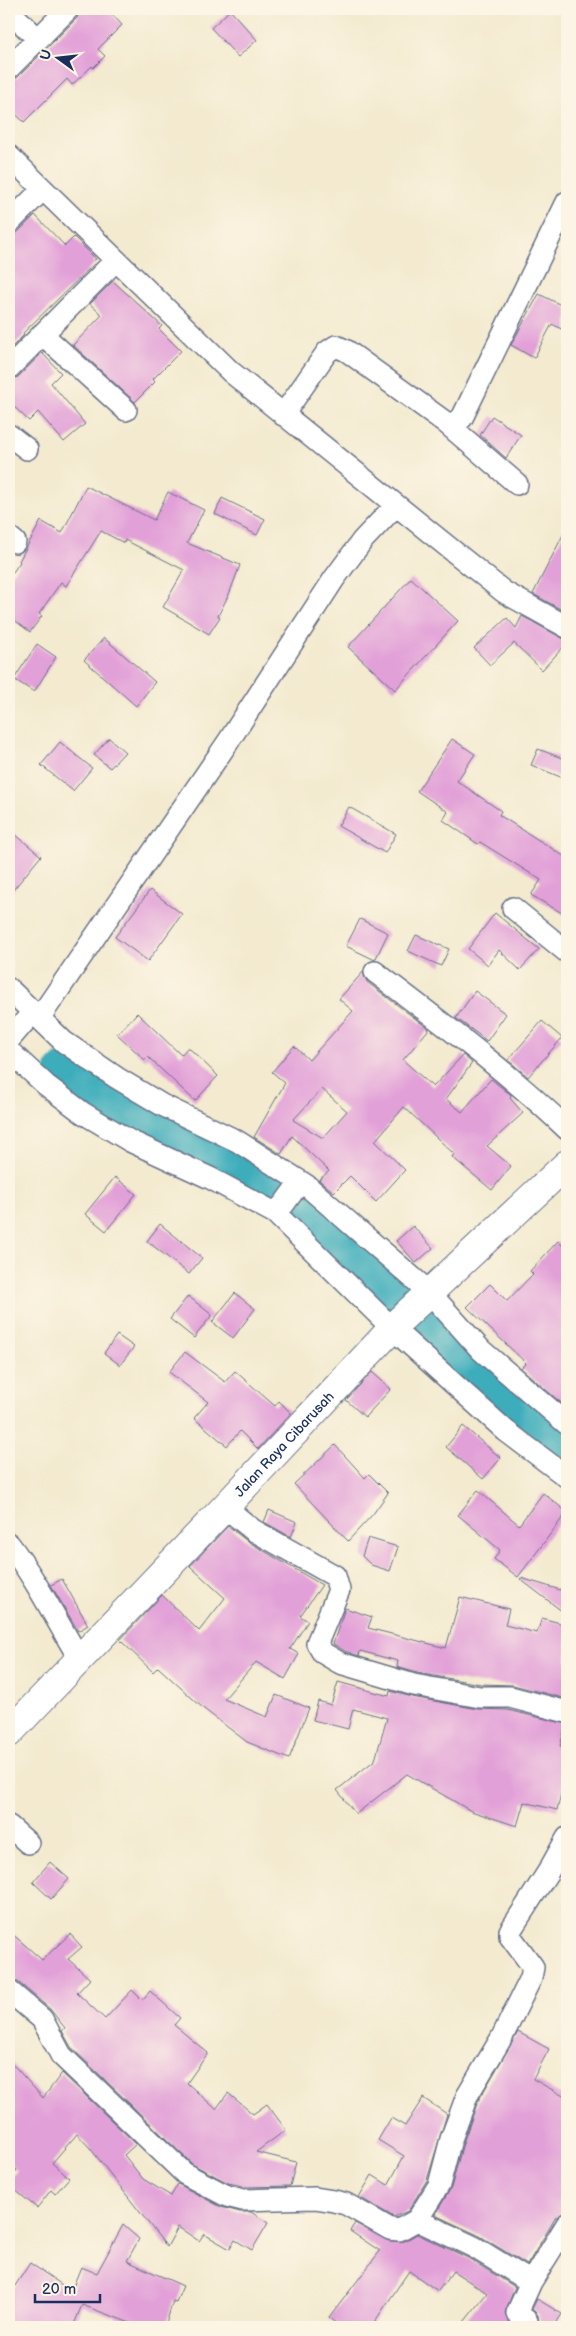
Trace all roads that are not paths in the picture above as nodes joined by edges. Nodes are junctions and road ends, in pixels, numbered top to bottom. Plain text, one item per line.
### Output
1 (68, 9) edge
2 (9, 11) edge
3 (38, 39) junction
4 (9, 68) edge
5 (9, 156) edge
6 (43, 189) junction
7 (567, 202) edge
8 (9, 223) edge
9 (116, 260) junction
10 (42, 334) junction
11 (9, 368) edge
12 (126, 410) dead end
13 (283, 416) junction
14 (445, 422) junction
15 (9, 435) edge
16 (26, 449) dead end
17 (516, 484) dead end
18 (395, 506) junction
19 (567, 627) edge
20 (513, 908) dead end
21 (567, 952) edge
22 (374, 972) dead end
23 (9, 989) edge
24 (34, 1014) junction
25 (11, 1042) edge
26 (567, 1129) edge
27 (567, 1164) edge
28 (299, 1184) junction
29 (279, 1208) junction
30 (426, 1295) junction
31 (396, 1324) junction
32 (567, 1424) edge
33 (567, 1477) edge
34 (225, 1507) junction
35 (9, 1544) edge
36 (79, 1658) junction
37 (567, 1712) edge
38 (9, 1733) edge
39 (9, 1826) edge
40 (567, 1838) edge
41 (28, 1843) dead end
42 (9, 1992) edge
43 (417, 2220) junction
44 (567, 2224) edge
45 (531, 2282) junction
46 (529, 2325) edge

1 - 3 street
2 - 3 street
3 - 4 street
5 - 6 street
6 - 8 street
6 - 9 street
7 - 14 street
9 - 10 street
9 - 13 street
10 - 11 street
10 - 12 street
13 - 14 street
13 - 18 street
14 - 17 street
15 - 16 street
18 - 19 street
18 - 24 street
20 - 21 street
22 - 26 street
23 - 24 street
24 - 25 street
24 - 28 street
25 - 29 street
27 - 30 main road, Jalan Raya Cibarusah
28 - 29 street
28 - 30 street
29 - 31 street
30 - 31 main road, Jalan Raya Cibarusah
30 - 32 street
31 - 33 street
31 - 34 main road, Jalan Raya Cibarusah
34 - 36 main road, Jalan Raya Cibarusah
34 - 37 street
35 - 36 street
36 - 38 main road, Jalan Raya Cibarusah
39 - 41 street
40 - 43 street
42 - 43 street
43 - 45 street
44 - 45 street
45 - 46 street

